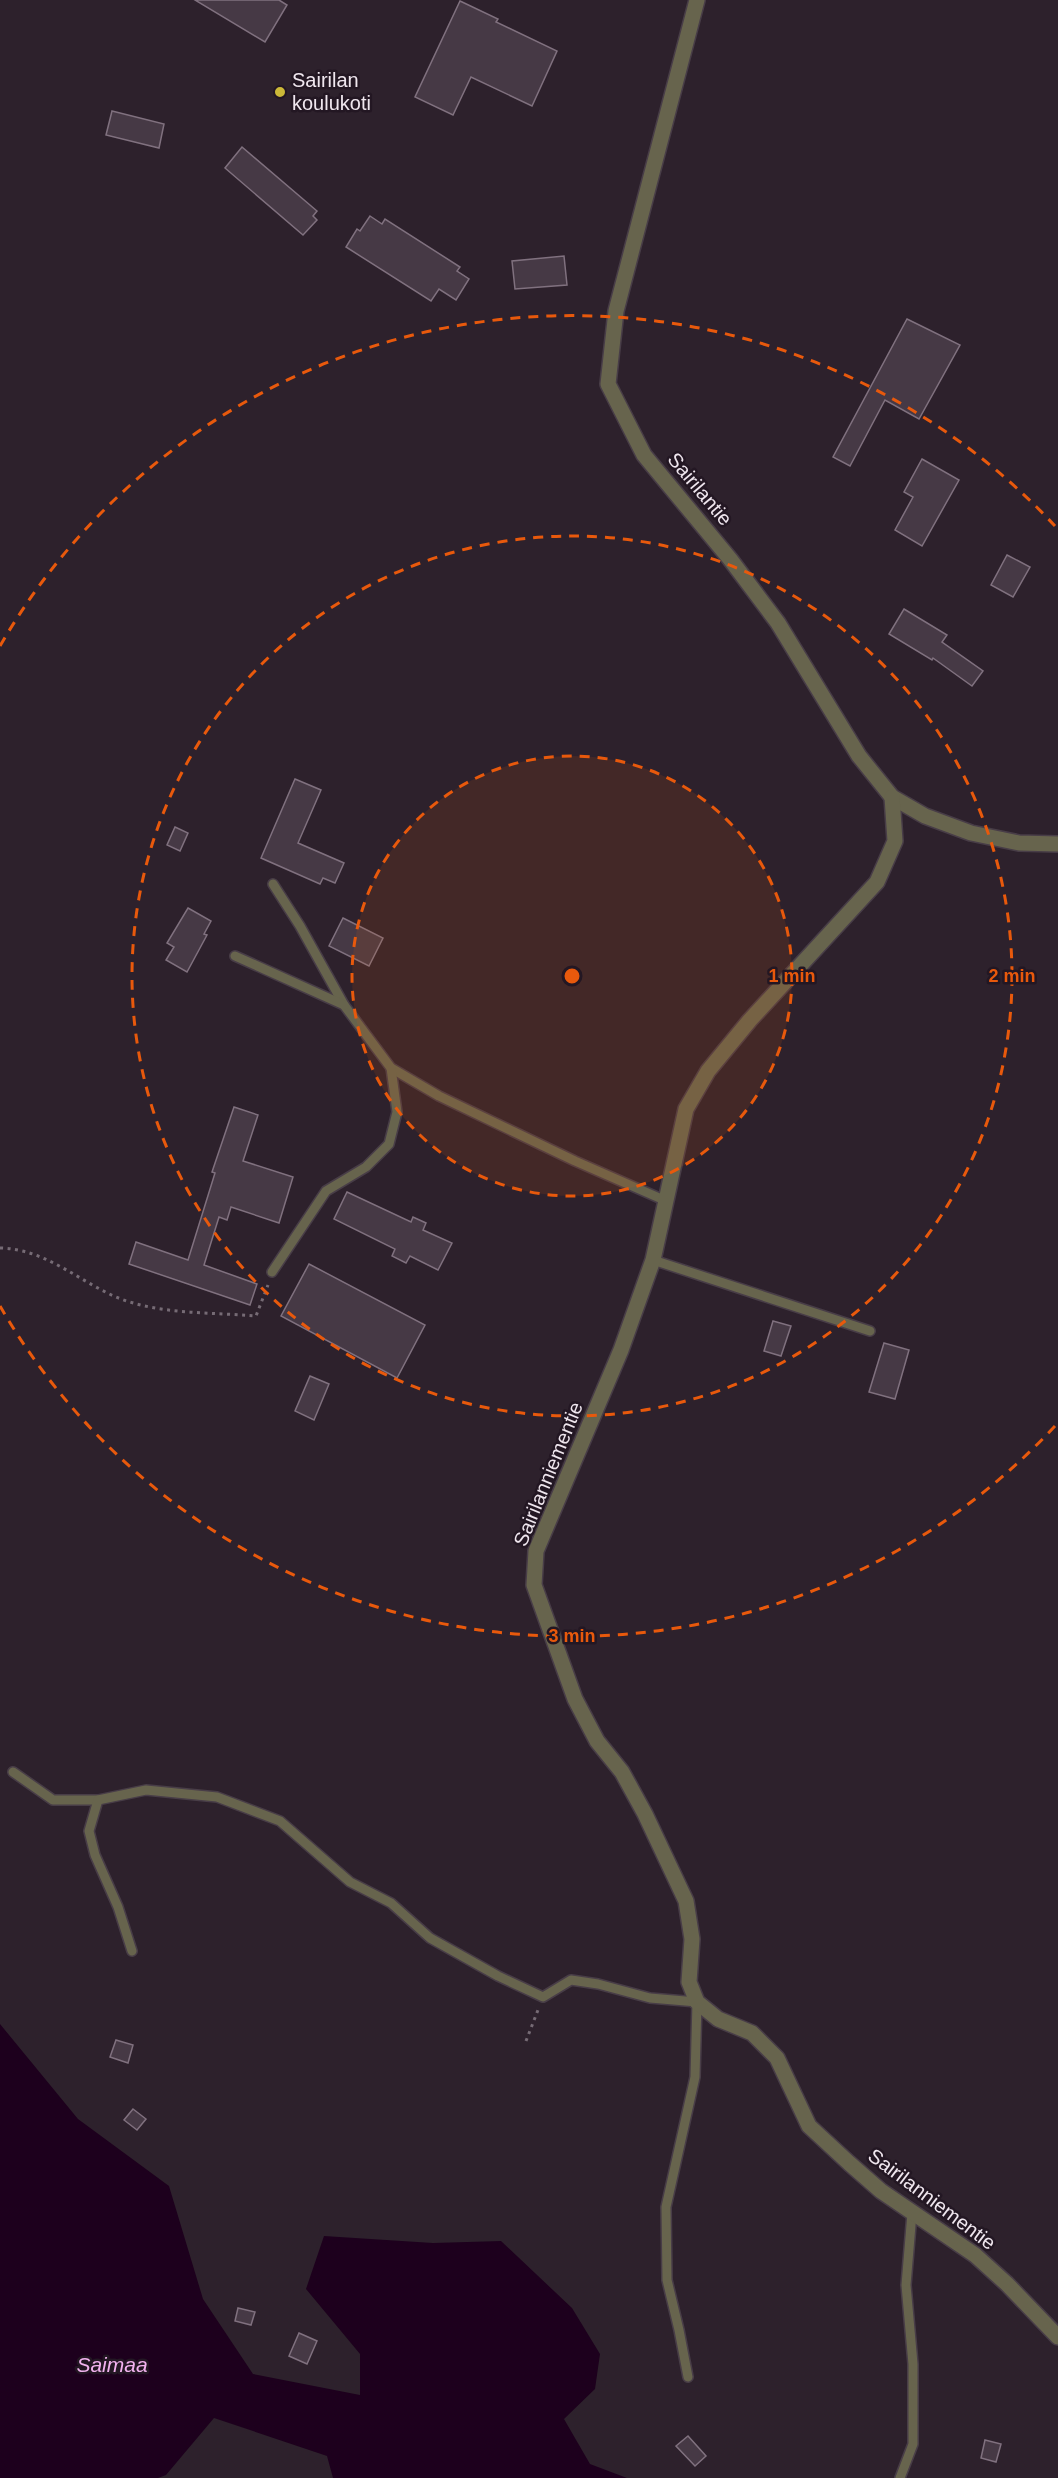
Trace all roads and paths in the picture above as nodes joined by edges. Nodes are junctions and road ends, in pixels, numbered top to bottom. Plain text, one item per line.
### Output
1 (698, 0) edge
2 (891, 796) junction
3 (1058, 844) edge
4 (273, 884) dead end
5 (236, 956) dead end
6 (344, 1005) junction
7 (391, 1068) junction
8 (664, 1200) junction
9 (0, 1248) edge
10 (652, 1260) junction
11 (272, 1272) joint
12 (870, 1331) dead end
13 (14, 1772) dead end
14 (98, 1800) junction
15 (132, 1951) dead end
16 (543, 1997) junction
17 (697, 2002) junction
18 (526, 2041) dead end
19 (912, 2213) junction
20 (1058, 2337) edge
21 (688, 2377) dead end
22 (900, 2478) edge

1 - 2 street, Sairilantie
2 - 3 street, Sairilantie
2 - 8 street, Sairilanniementie
4 - 6 lane
5 - 6 lane
6 - 7 lane
7 - 8 lane
7 - 11 lane
8 - 10 street, Sairilanniementie
9 - 11 path
10 - 12 lane
10 - 17 street, Sairilanniementie
13 - 14 lane
14 - 15 lane
14 - 16 lane
16 - 17 lane
16 - 18 path
17 - 19 street, Sairilanniementie
17 - 21 lane
19 - 20 street, Sairilanniementie
19 - 22 lane

